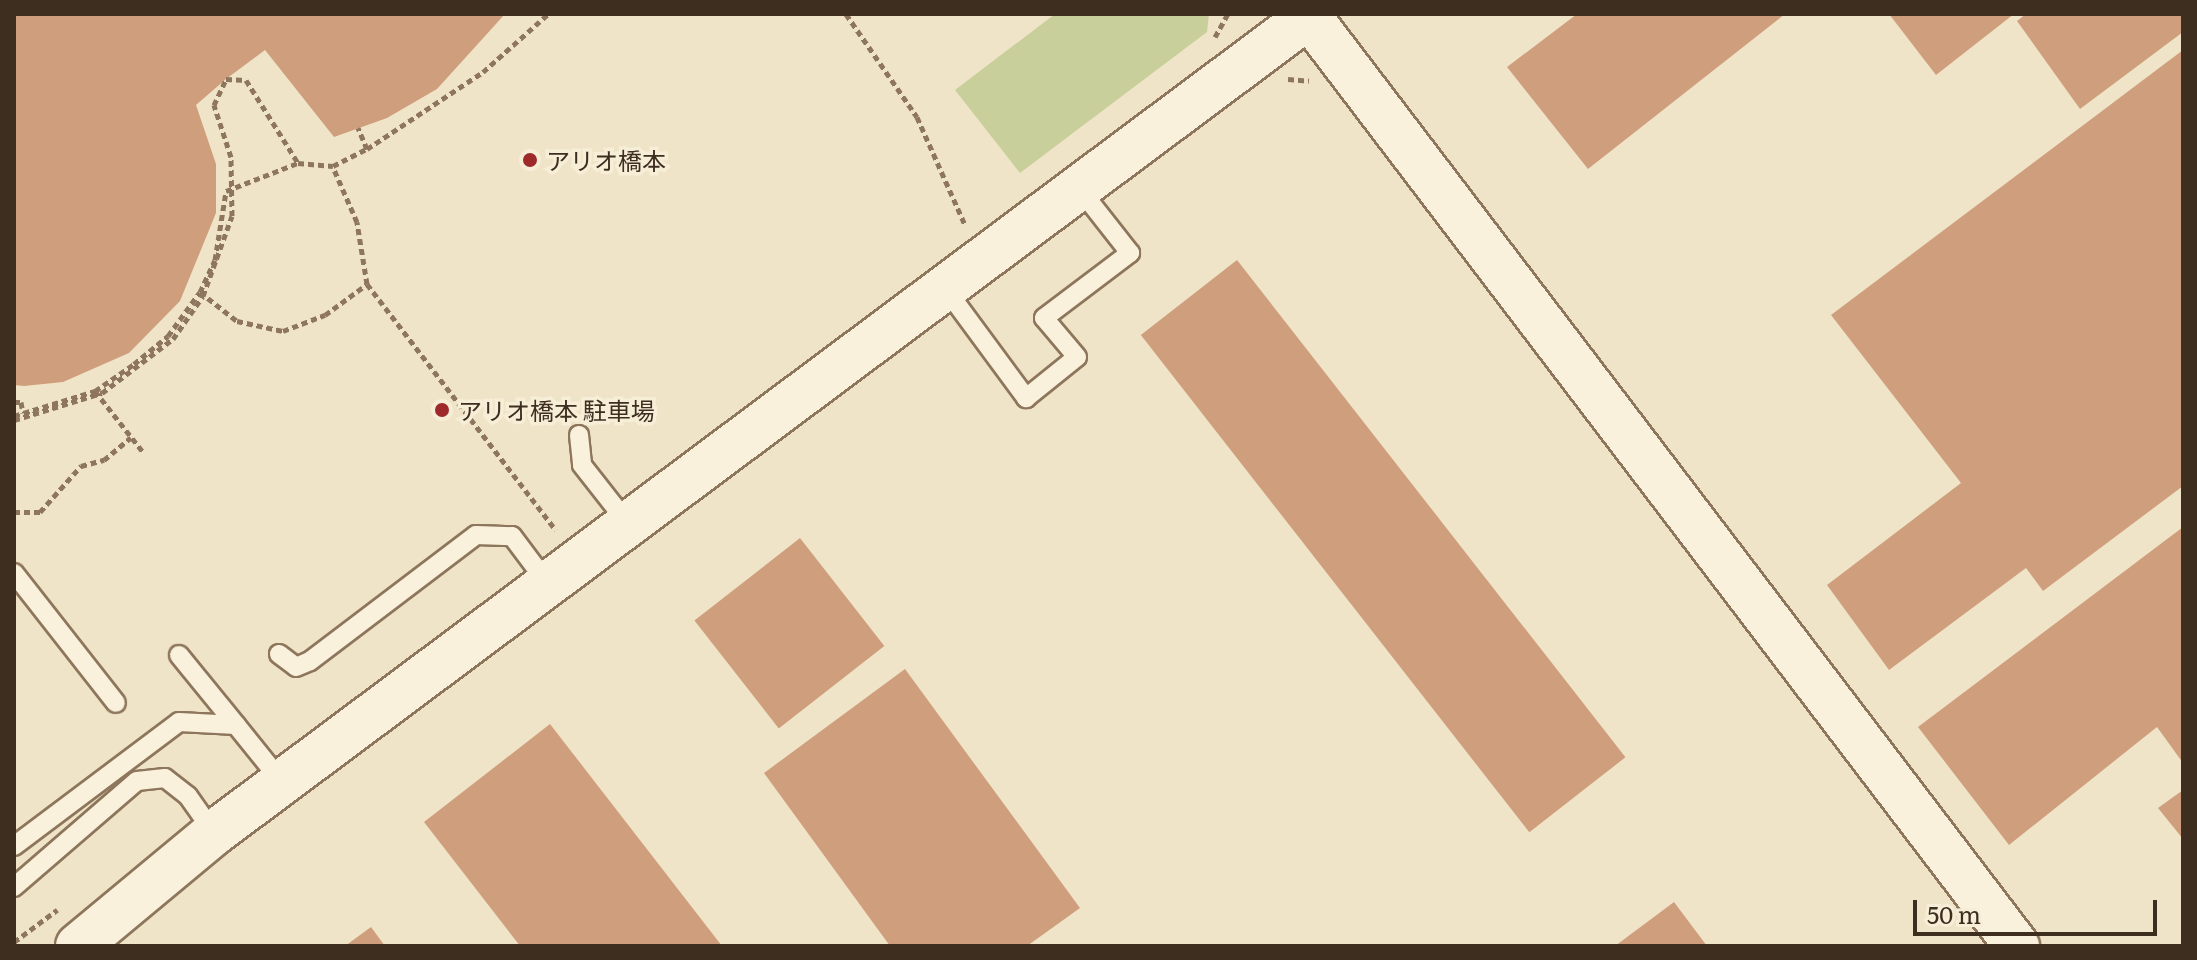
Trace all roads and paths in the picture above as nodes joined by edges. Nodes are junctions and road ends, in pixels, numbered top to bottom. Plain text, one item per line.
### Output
1 (548, 14) edge
2 (846, 14) edge
3 (1309, 15) edge
4 (1277, 83) dead end
5 (1319, 89) dead end
6 (358, 128) dead end
7 (367, 149) junction
8 (298, 163) junction
9 (333, 166) junction
10 (1079, 188) junction
11 (965, 225) dead end
12 (367, 284) junction
13 (945, 288) junction
14 (200, 292) junction
15 (95, 391) junction
16 (14, 402) edge
17 (23, 414) junction
18 (14, 418) edge
19 (579, 435) dead end
20 (131, 437) junction
21 (143, 452) dead end
22 (14, 512) edge
23 (629, 525) junction
24 (557, 531) dead end
25 (14, 573) edge
26 (548, 584) junction
27 (279, 654) dead end
28 (179, 655) dead end
29 (116, 703) dead end
30 (236, 725) junction
31 (283, 783) junction
32 (214, 833) junction
33 (14, 846) edge
34 (14, 887) edge
35 (78, 946) edge
36 (2017, 946) edge

1 - 7 path
2 - 11 path
3 - 10 street
3 - 36 street
4 - 5 path
6 - 7 path
7 - 9 path
8 - 9 path
8 - 14 path
8 - 18 path, bridge
9 - 12 path
10 - 13 street
10 - 13 lane
12 - 14 path
12 - 24 path
13 - 23 street
14 - 15 path
15 - 17 path
15 - 20 path
16 - 17 path
17 - 18 path
19 - 23 lane
20 - 21 path
20 - 22 path
23 - 26 street
25 - 29 lane
26 - 27 lane
26 - 31 street
28 - 30 lane
30 - 31 lane
30 - 33 lane
31 - 32 street
32 - 34 lane
32 - 35 street

